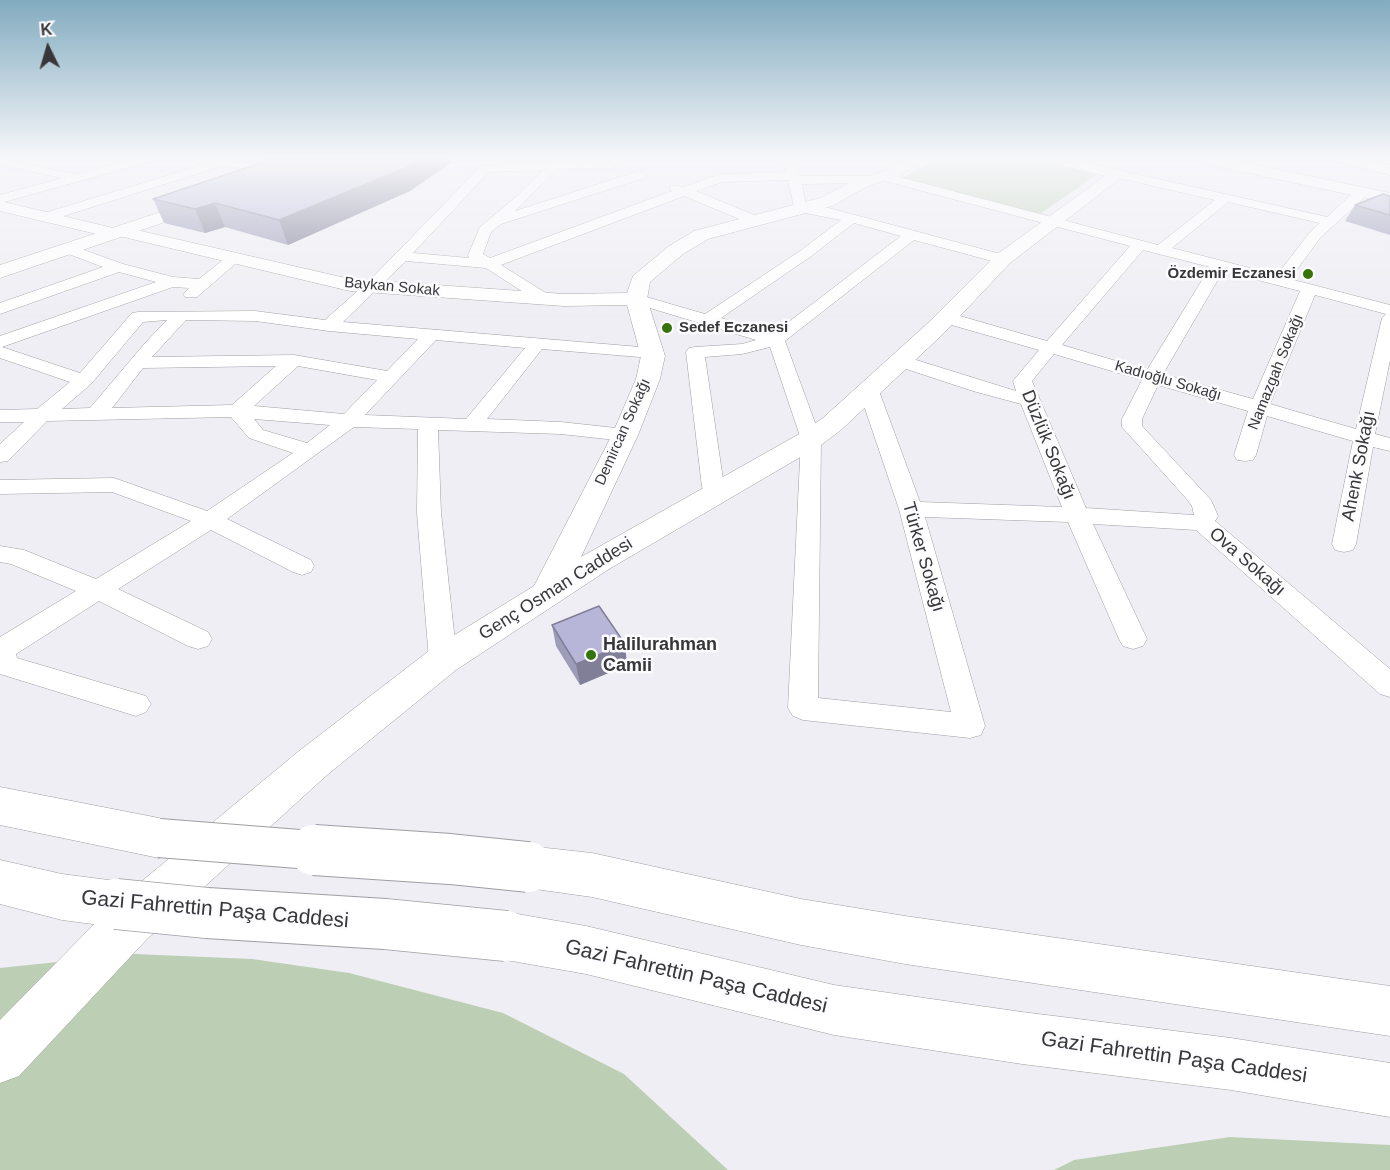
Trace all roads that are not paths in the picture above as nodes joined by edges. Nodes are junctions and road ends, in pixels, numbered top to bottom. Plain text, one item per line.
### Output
1 (32, 214) edge
2 (57, 214) edge
3 (162, 214) edge
4 (442, 214) edge
5 (504, 214) edge
6 (529, 214) edge
7 (623, 214) edge
8 (738, 214) edge
9 (779, 214) edge
10 (826, 214) edge
11 (1020, 214) edge
12 (1065, 214) edge
13 (1206, 214) edge
14 (1295, 214) edge
15 (1337, 214) edge
16 (46, 217) junction
17 (851, 219) junction
18 (754, 220) junction
19 (1328, 221) junction
20 (1053, 222) junction
21 (492, 224) junction
22 (112, 231) junction
23 (911, 235) junction
24 (1139, 245) junction
25 (68, 249) junction
26 (1159, 251) junction
27 (401, 256) junction
28 (234, 258) junction
29 (1003, 259) junction
30 (0, 264) edge
31 (488, 264) junction
32 (1218, 266) junction
33 (118, 267) junction
34 (0, 272) edge
35 (172, 282) junction
36 (1280, 282) junction
37 (202, 284) junction
38 (370, 287) junction
39 (1309, 290) junction
40 (543, 298) junction
41 (636, 298) junction
42 (0, 309) edge
43 (1390, 310) edge
44 (175, 315) junction
45 (947, 318) junction
46 (1390, 318) edge
47 (707, 321) junction
48 (329, 326) junction
49 (432, 334) junction
50 (776, 340) junction
51 (0, 342) edge
52 (538, 343) junction
53 (1052, 348) junction
54 (0, 352) edge
55 (652, 354) junction
56 (294, 360) junction
57 (900, 361) junction
58 (138, 363) junction
59 (391, 376) junction
60 (1153, 376) junction
61 (84, 380) junction
62 (869, 391) junction
63 (1030, 400) junction
64 (1259, 408) junction
65 (237, 411) junction
66 (96, 414) junction
67 (42, 415) junction
68 (0, 416) edge
69 (349, 421) junction
70 (428, 423) junction
71 (472, 425) junction
72 (625, 435) junction
73 (1364, 437) junction
74 (811, 440) junction
75 (1390, 445) edge
76 (310, 451) junction
77 (1245, 455) dead end
78 (0, 456) edge
79 (0, 487) edge
80 (717, 492) junction
81 (911, 509) junction
82 (1077, 515) junction
83 (210, 520) junction
84 (1202, 523) junction
85 (1344, 544) dead end
86 (0, 554) edge
87 (302, 566) dead end
88 (98, 590) junction
89 (546, 595) junction
90 (198, 639) dead end
91 (1133, 639) dead end
92 (443, 660) junction
93 (1390, 686) edge
94 (136, 704) dead end
95 (0, 806) edge
96 (0, 882) edge
97 (1390, 1011) edge
98 (0, 1058) edge
99 (1390, 1090) edge

1 - 16 main road, Baykan Sokak
2 - 16 street
3 - 22 main road
4 - 27 street
5 - 21 street
6 - 21 street
7 - 31 street
8 - 18 street
9 - 18 main road
10 - 17 street
11 - 20 street
12 - 20 main road, Genç Osman Caddesi
13 - 26 street
14 - 19 street
15 - 19 street
16 - 22 main road, Baykan Sokak
17 - 23 street
17 - 47 street
18 - 41 main road
19 - 36 street
20 - 24 street
20 - 29 main road, Genç Osman Caddesi
21 - 31 street
22 - 25 main road
22 - 28 main road, Baykan Sokak
22 - 30 main road
23 - 29 street
23 - 50 street
24 - 26 street
24 - 53 street, Düzlük Sokağı
25 - 33 street
25 - 34 main road
26 - 32 street
27 - 31 street
27 - 38 street
28 - 37 street
28 - 38 main road, Baykan Sokak
29 - 45 main road, Genç Osman Caddesi
31 - 40 street
32 - 36 street
32 - 60 street, Ova Sokağı
33 - 35 street
33 - 42 street
35 - 37 street
35 - 51 street
36 - 39 street
37 - 44 street
38 - 40 main road, Baykan Sokak
38 - 48 street
39 - 43 street
39 - 64 street, Namazgah Sokağı
40 - 41 main road, Baykan Sokak
41 - 47 street
41 - 55 main road, Demircan Sokağı
44 - 48 street
44 - 58 street
44 - 61 street
45 - 53 street, Kadıoğlu Sokağı
45 - 57 main road, Genç Osman Caddesi
46 - 73 street, Ahenk Sokağı
47 - 50 street
48 - 49 street
49 - 52 street
49 - 59 street
50 - 74 street
50 - 80 street
52 - 55 street
52 - 71 street
53 - 60 street, Kadıoğlu Sokağı
53 - 63 street, Düzlük Sokağı
54 - 61 street
55 - 72 main road, Demircan Sokağı
56 - 58 street
56 - 59 street
56 - 65 street
57 - 62 main road, Genç Osman Caddesi
57 - 63 street
58 - 66 street
59 - 69 street
60 - 64 street, Kadıoğlu Sokağı
60 - 84 street, Ova Sokağı
61 - 67 street
62 - 74 main road, Genç Osman Caddesi
62 - 81 street, Türker Sokağı
63 - 82 street, Düzlük Sokağı
64 - 73 street, Kadıoğlu Sokağı
64 - 77 street, Namazgah Sokağı
65 - 66 street
65 - 69 street
65 - 76 street
66 - 67 street
67 - 68 street
67 - 78 street
69 - 70 street
69 - 76 street
70 - 71 street
70 - 92 street
71 - 72 street
72 - 89 main road, Demircan Sokağı
73 - 75 street, Kadıoğlu Sokağı
73 - 85 street, Ahenk Sokağı
74 - 80 main road, Genç Osman Caddesi
74 - 81 street, Türker Sokağı
76 - 83 street
79 - 83 street
80 - 89 main road, Genç Osman Caddesi
81 - 82 street
82 - 84 street
82 - 91 street, Düzlük Sokağı
83 - 87 street
83 - 88 street
84 - 93 street, Ova Sokağı
86 - 88 street
88 - 90 street
88 - 94 street
89 - 92 main road, Genç Osman Caddesi
92 - 98 main road, Genç Osman Caddesi
95 - 97 main road, bridge
96 - 99 main road, Gazi Fahrettin Paşa Caddesi, bridge

